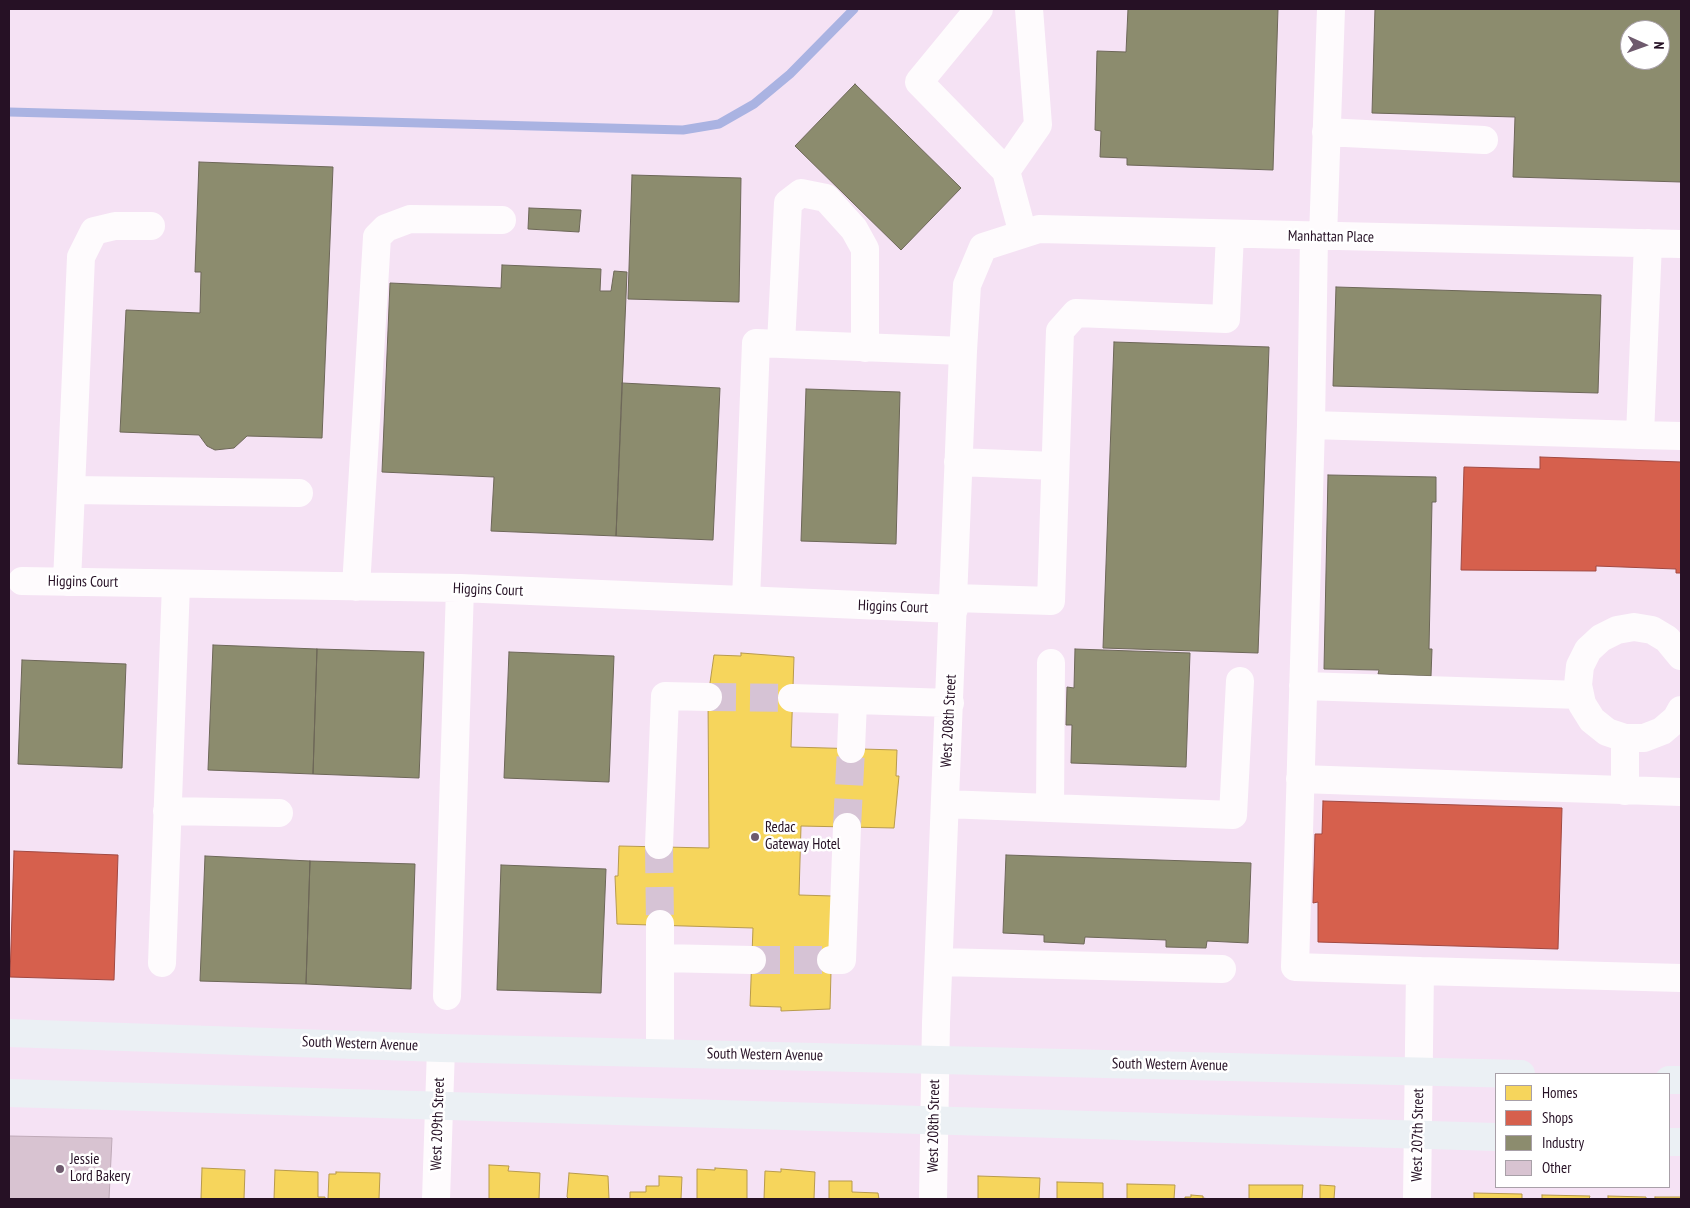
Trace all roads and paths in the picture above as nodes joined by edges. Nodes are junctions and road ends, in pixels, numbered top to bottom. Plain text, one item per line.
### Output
1 (979, 9) edge
2 (1029, 9) edge
3 (1330, 9) edge
4 (1326, 132) junction
5 (1484, 140) dead end
6 (1006, 171) junction
7 (502, 220) dead end
8 (150, 226) dead end
9 (1023, 234) junction
10 (1230, 234) junction
11 (1318, 237) junction
12 (1648, 243) junction
13 (1681, 244) edge
14 (984, 247) joint
15 (781, 344) junction
16 (865, 348) junction
17 (963, 351) junction
18 (1311, 425) junction
19 (1640, 435) junction
20 (1681, 436) edge
21 (958, 462) junction
22 (1055, 466) junction
23 (72, 490) junction
24 (299, 493) dead end
25 (22, 581) dead end
26 (67, 582) junction
27 (176, 584) junction
28 (356, 587) junction
29 (460, 588) junction
30 (746, 600) junction
31 (954, 604) junction
32 (1681, 656) edge
33 (1051, 663) dead end
34 (1240, 681) dead end
35 (1303, 686) junction
36 (1580, 695) junction
37 (708, 697) tunnel mouth
38 (792, 698) tunnel mouth
39 (853, 702) junction
40 (950, 704) junction
41 (1681, 710) edge
42 (1625, 738) junction
43 (851, 749) tunnel mouth
44 (1300, 779) junction
45 (1625, 790) junction
46 (1681, 792) edge
47 (945, 804) junction
48 (1050, 808) junction
49 (167, 811) junction
50 (279, 813) dead end
51 (847, 827) tunnel mouth
52 (659, 845) tunnel mouth
53 (660, 924) tunnel mouth
54 (660, 958) junction
55 (752, 960) tunnel mouth
56 (831, 960) dead end
57 (939, 962) junction
58 (162, 963) dead end
59 (1222, 969) dead end
60 (1420, 970) junction
61 (1681, 978) edge
62 (447, 996) dead end
63 (9, 1033) edge
64 (441, 1048) junction
65 (660, 1053) junction
66 (935, 1059) junction
67 (1419, 1070) junction
68 (1496, 1073) edge
69 (9, 1092) edge
70 (439, 1106) junction
71 (934, 1119) junction
72 (1419, 1135) junction
73 (1495, 1137) edge
74 (436, 1199) edge
75 (932, 1199) edge
76 (1417, 1199) edge

1 - 6 street
2 - 6 street
3 - 4 street
4 - 5 street
4 - 11 street
6 - 9 street
7 - 28 street
8 - 23 street
9 - 10 street, Manhattan Place
9 - 14 street, Manhattan Place
10 - 11 street, Manhattan Place
10 - 22 street
11 - 12 street, Manhattan Place
11 - 18 street
12 - 13 street, Manhattan Place
12 - 19 street
14 - 17 street, West 208th Street
15 - 16 street
15 - 16 street
15 - 30 street
16 - 17 street
17 - 21 street, West 208th Street
18 - 19 street
18 - 35 street
19 - 20 street
21 - 22 street
21 - 31 street, West 208th Street
22 - 31 street, Higgins Court
23 - 24 street
23 - 26 street
25 - 26 street, Higgins Court
26 - 27 street, Higgins Court
27 - 28 street, Higgins Court
27 - 49 street
28 - 29 street, Higgins Court
29 - 30 street, Higgins Court
29 - 62 street
30 - 31 street, Higgins Court
31 - 40 street, West 208th Street
32 - 36 street
33 - 48 street
34 - 48 street
35 - 36 street
35 - 44 street
36 - 42 street
37 - 52 street
38 - 39 street
39 - 40 street
39 - 43 street
40 - 47 street, West 208th Street
41 - 42 street
42 - 45 street
44 - 45 street
44 - 60 street
45 - 46 street
47 - 48 street
47 - 57 street, West 208th Street
49 - 50 street
49 - 58 street
51 - 56 street
53 - 54 street
54 - 55 street
54 - 65 street
57 - 59 street
57 - 66 street, West 208th Street
60 - 61 street
60 - 67 street, West 207th Street
63 - 64 main road, South Western Avenue
64 - 65 main road, South Western Avenue
64 - 70 street, West 209th Street
65 - 66 main road, South Western Avenue
66 - 67 main road, South Western Avenue
66 - 71 street, West 208th Street
67 - 68 main road, South Western Avenue
67 - 72 street, West 207th Street
69 - 70 main road
70 - 71 main road
70 - 74 street, West 209th Street
71 - 72 main road
71 - 75 street, West 208th Street
72 - 73 main road
72 - 76 street, West 207th Street

